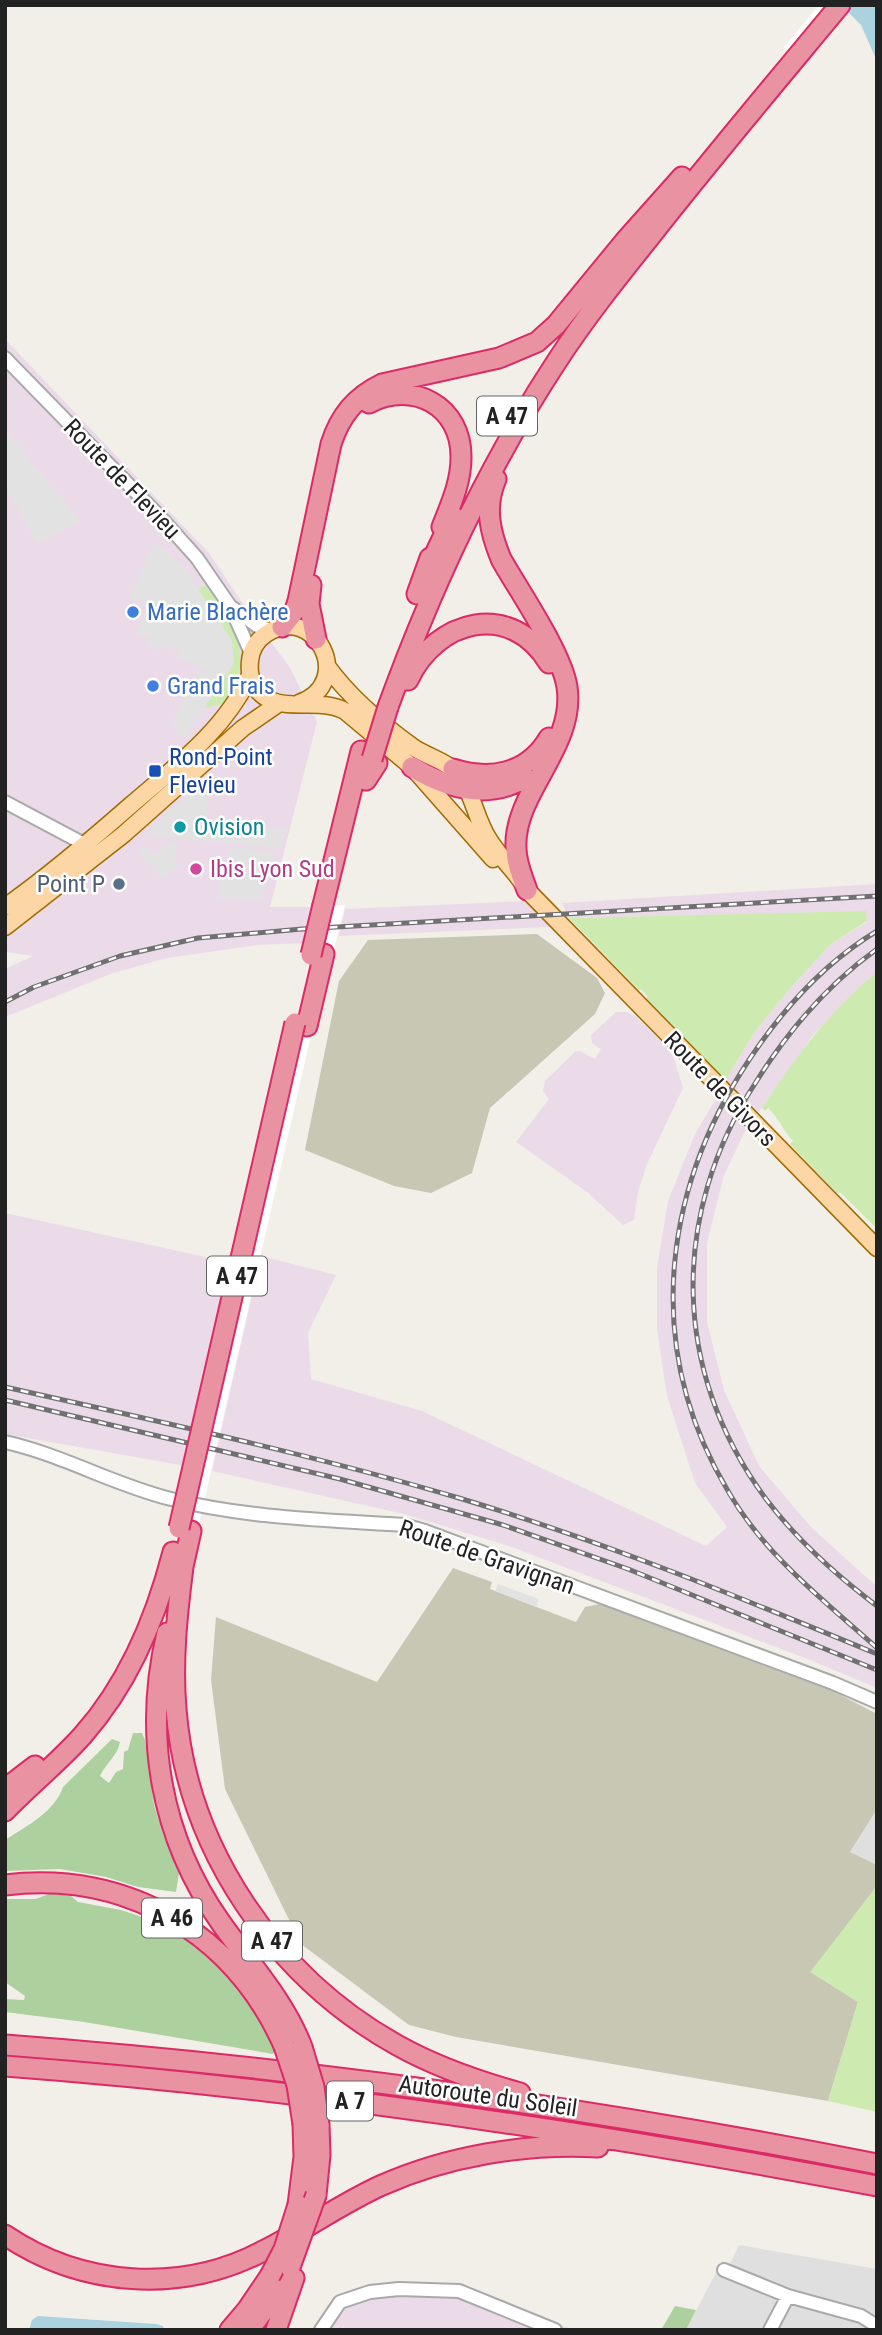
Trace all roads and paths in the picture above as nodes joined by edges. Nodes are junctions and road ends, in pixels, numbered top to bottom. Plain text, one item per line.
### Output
1 (827, 5) edge
2 (840, 5) edge
3 (793, 54) junction
4 (692, 166) junction
5 (5, 358) edge
6 (506, 443) junction
7 (417, 594) junction
8 (230, 606) junction
9 (277, 629) junction
10 (316, 639) junction
11 (251, 653) junction
12 (327, 666) junction
13 (250, 675) junction
14 (299, 703) junction
15 (278, 704) junction
16 (387, 707) junction
17 (549, 757) junction
18 (370, 758) junction
19 (412, 767) junction
20 (453, 769) junction
21 (489, 775) junction
22 (467, 789) junction
23 (5, 802) edge
24 (459, 821) junction
25 (90, 850) junction
26 (527, 890) junction
27 (329, 905) junction
28 (5, 907) edge
29 (5, 927) edge
30 (877, 1248) edge
31 (5, 1442) edge
32 (185, 1529) junction
33 (183, 1567) junction
34 (877, 1702) edge
35 (8, 1801) edge
36 (5, 1885) edge
37 (5, 2045) edge
38 (293, 2047) junction
39 (5, 2066) edge
40 (591, 2114) junction
41 (311, 2124) junction
42 (694, 2152) junction
43 (877, 2164) edge
44 (877, 2186) edge
45 (5, 2235) edge
46 (295, 2265) junction
47 (724, 2270) dead end
48 (788, 2296) junction
49 (871, 2326) edge
50 (230, 2330) edge
51 (248, 2330) edge
52 (276, 2330) edge
53 (321, 2330) edge
54 (555, 2330) edge
55 (770, 2330) edge

1 - 3 highway, A 47
2 - 3 highway, A 47
3 - 4 highway, A 47
3 - 6 highway, A 47
4 - 7 highway, A 47
4 - 9 highway
5 - 8 street, Route de Flevieu
6 - 16 highway, A 47
6 - 17 highway
7 - 10 highway
7 - 16 highway, A 47
8 - 9 street, Route de Flevieu
8 - 11 street, Route de Flevieu
9 - 10 main road
9 - 11 main road
10 - 12 main road
11 - 13 main road
12 - 14 main road
12 - 20 main road
13 - 15 main road
13 - 25 main road
14 - 15 main road
14 - 19 main road
15 - 25 main road
16 - 18 highway, A 47, bridge
16 - 21 highway
17 - 22 highway
17 - 26 highway
18 - 27 highway, A 47
18 - 27 highway, A 47
19 - 22 highway
19 - 24 main road
20 - 21 highway
20 - 22 main road
21 - 22 main road
22 - 24 main road
22 - 26 main road
23 - 25 street
24 - 26 main road
25 - 28 main road
25 - 29 main road
26 - 30 main road, Route de Givors
27 - 32 highway, A 47
31 - 34 street, Route de Gravignan
32 - 33 highway, A 47
32 - 35 highway, A 47
33 - 38 highway, A 47
33 - 40 highway, A 47
36 - 38 highway, A 46
37 - 40 highway, Autoroute du Soleil / A 7
38 - 41 highway, A 47, bridge
39 - 42 highway, Autoroute du Soleil / A 7
40 - 43 highway, Autoroute du Soleil / A 7
41 - 46 highway, A 47, bridge
41 - 50 highway, bridge
42 - 44 highway, Autoroute du Soleil / A 7
42 - 45 highway
46 - 51 highway, A 47
46 - 52 highway
47 - 48 street
48 - 49 street
48 - 55 street
53 - 54 street

